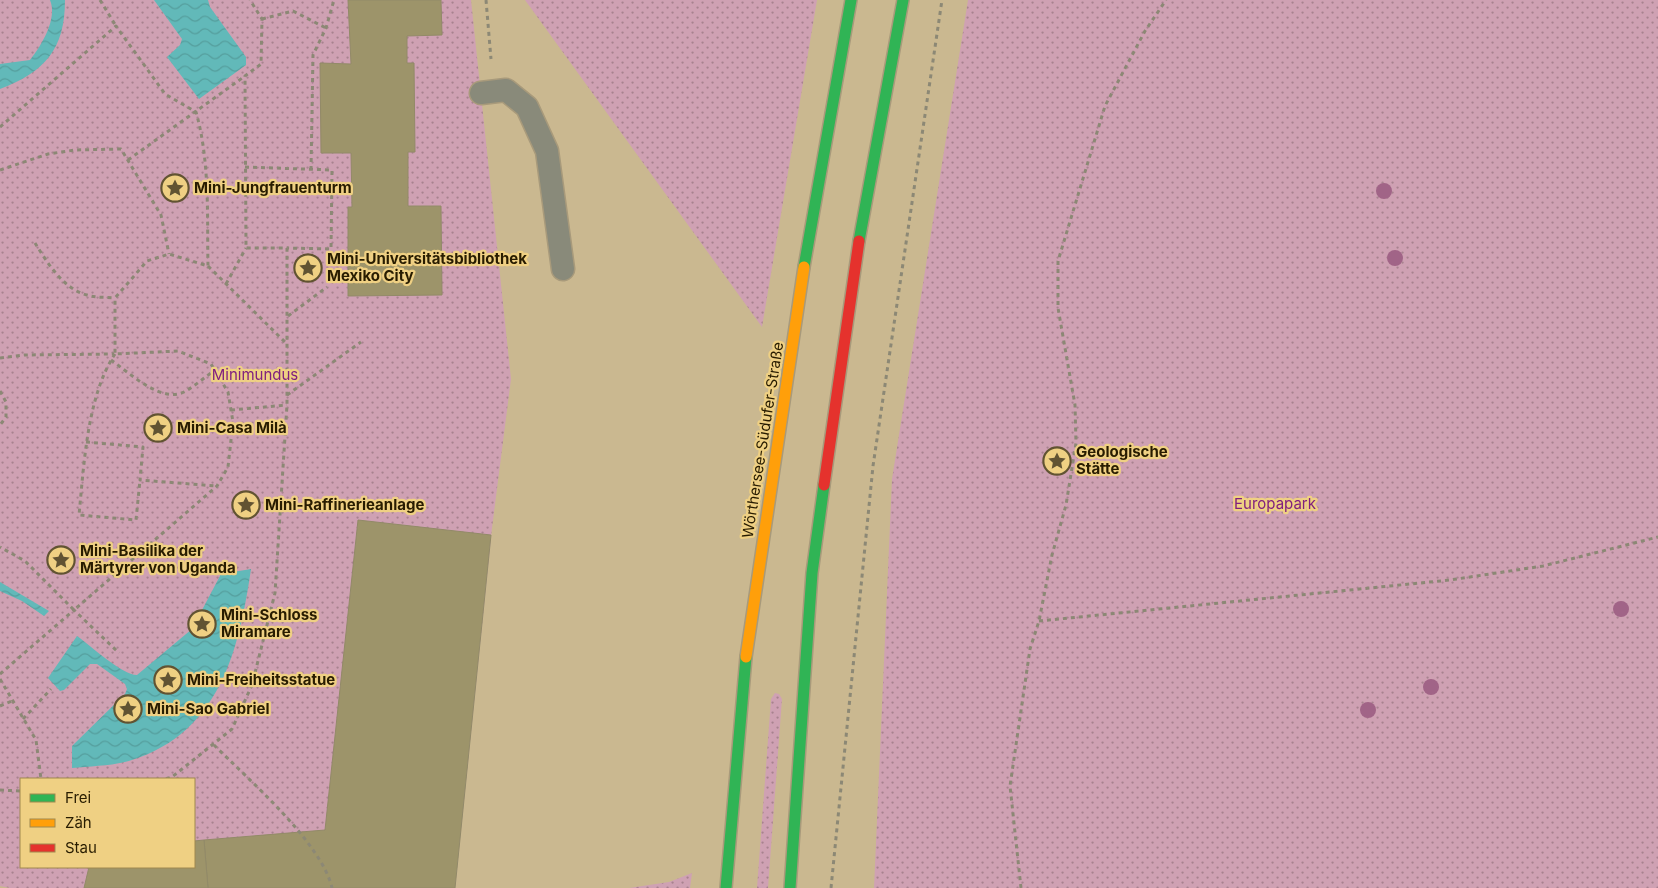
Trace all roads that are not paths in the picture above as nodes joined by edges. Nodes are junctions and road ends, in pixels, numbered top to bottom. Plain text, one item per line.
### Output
1 (851, 0) edge
2 (903, 0) edge
3 (488, 93) road end
4 (563, 269) dead end
5 (750, 629) junction
6 (723, 774) dead end
7 (726, 888) edge
8 (790, 888) edge

1 - 5 main road, Wörthersee-Südufer-Straße
2 - 8 main road
3 - 4 lane
5 - 6 main road
5 - 7 main road, Wörthersee-Südufer-Straße

